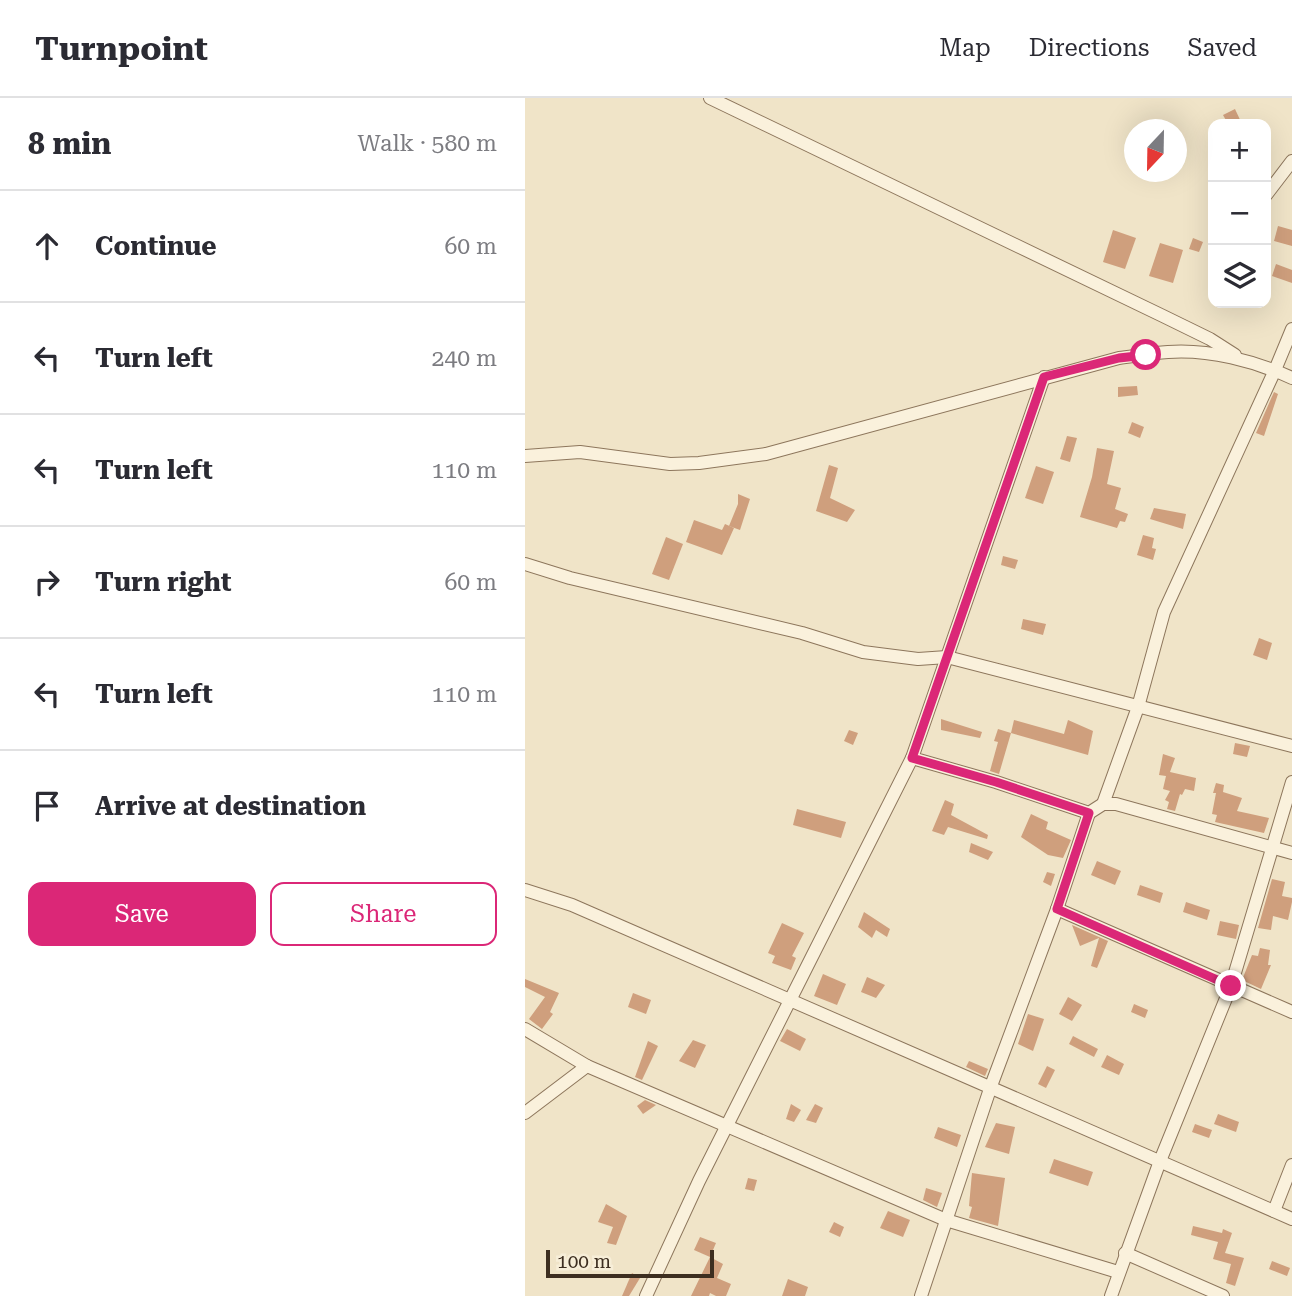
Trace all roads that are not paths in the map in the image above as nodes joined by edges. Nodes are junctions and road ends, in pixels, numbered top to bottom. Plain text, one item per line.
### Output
1 (711, 98) edge
2 (1292, 161) edge
3 (1271, 188) edge
4 (1292, 329) edge
5 (1248, 363) junction
6 (1275, 370) junction
7 (1044, 377) junction
8 (1292, 378) edge
9 (525, 456) edge
10 (525, 565) edge
11 (947, 657) junction
12 (1138, 707) junction
13 (1292, 746) edge
14 (912, 758) junction
15 (1292, 782) edge
16 (1103, 804) junction
17 (1089, 813) junction
18 (1270, 849) junction
19 (1292, 853) edge
20 (525, 890) edge
21 (1057, 909) junction
22 (1231, 986) junction
23 (791, 1000) junction
24 (1292, 1012) edge
25 (525, 1029) edge
26 (587, 1066) junction
27 (991, 1086) junction
28 (525, 1113) edge
29 (727, 1127) junction
30 (1160, 1161) junction
31 (1292, 1165) edge
32 (1274, 1211) junction
33 (1292, 1219) edge
34 (946, 1220) junction
35 (1125, 1253) junction
36 (1118, 1272) junction
37 (646, 1296) edge
38 (921, 1296) edge
39 (1111, 1296) edge
40 (1223, 1296) edge

1 - 5 street
2 - 3 street
4 - 6 street
5 - 6 street
5 - 7 street
6 - 8 street
6 - 12 street
7 - 9 street
7 - 11 street
10 - 11 street
11 - 12 street
11 - 14 street
12 - 13 street
12 - 16 street
14 - 17 street
14 - 23 street
15 - 18 street
16 - 17 street
16 - 18 street
17 - 21 street
18 - 19 street
18 - 22 street
20 - 23 street
21 - 22 street
21 - 27 street
22 - 24 street
22 - 30 street
23 - 27 street
23 - 29 street
25 - 26 street
26 - 28 street
26 - 29 street
27 - 30 street
27 - 34 street
29 - 34 street
29 - 37 street
30 - 32 street
30 - 35 street
31 - 32 street
32 - 33 street
34 - 36 street
34 - 38 street
35 - 36 street
35 - 40 street
36 - 39 street

